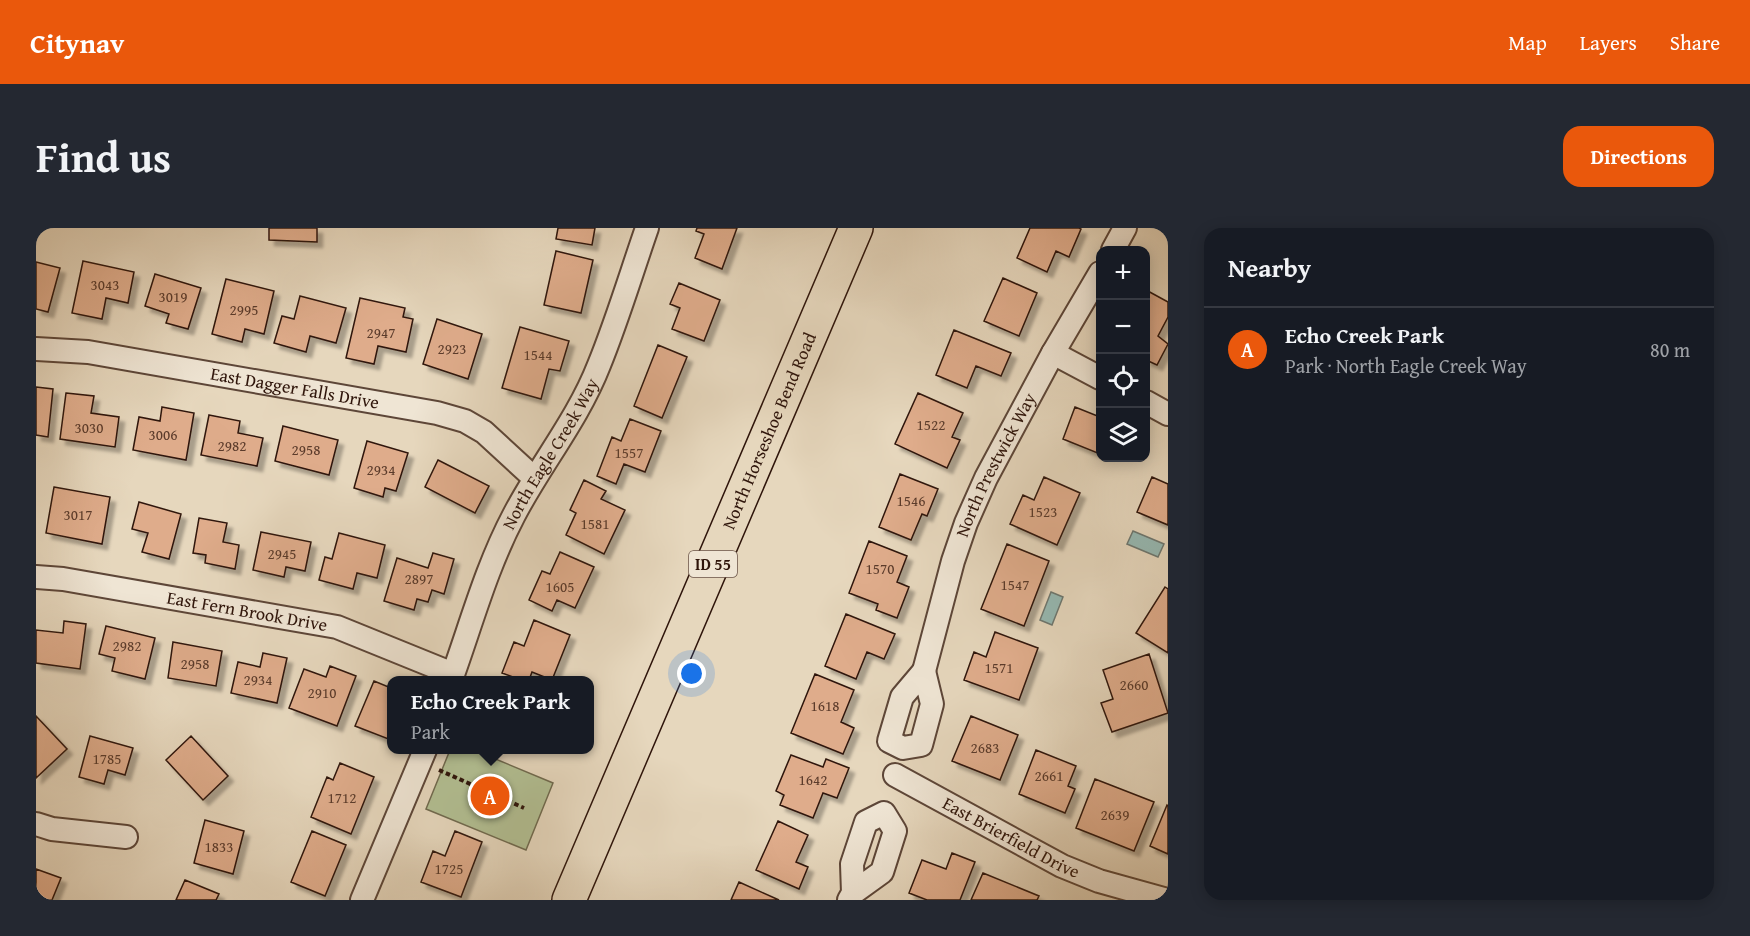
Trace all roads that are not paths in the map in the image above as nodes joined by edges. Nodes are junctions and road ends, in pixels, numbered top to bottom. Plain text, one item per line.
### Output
1 (647, 228) edge
2 (856, 228) edge
3 (1125, 228) edge
4 (1115, 246) edge
5 (1096, 281) edge
6 (36, 349) edge
7 (1053, 353) junction
8 (1096, 375) edge
9 (1150, 404) edge
10 (1168, 414) edge
11 (534, 478) junction
12 (36, 577) edge
13 (924, 671) junction
14 (450, 676) edge
15 (452, 676) edge
16 (903, 748) junction
17 (423, 754) edge
18 (895, 775) junction
19 (884, 813) junction
20 (36, 824) edge
21 (126, 837) dead end
22 (851, 896) edge
23 (362, 900) edge
24 (569, 900) edge
25 (1167, 900) edge

1 - 11 street, North Eagle Creek Way
2 - 24 highway, North Horseshoe Bend Road / ID 55
3 - 4 street
5 - 7 street, North Prestwick Way
6 - 11 street, East Dagger Falls Drive
7 - 8 street
7 - 13 street, North Prestwick Way
9 - 10 street
11 - 15 street, North Eagle Creek Way
12 - 14 street, East Fern Brook Drive
13 - 16 street, North Prestwick Way
13 - 16 street, North Prestwick Way
16 - 18 street
17 - 23 street
18 - 19 street
18 - 25 street, East Brierfield Drive
19 - 22 street
19 - 22 street
20 - 21 street

